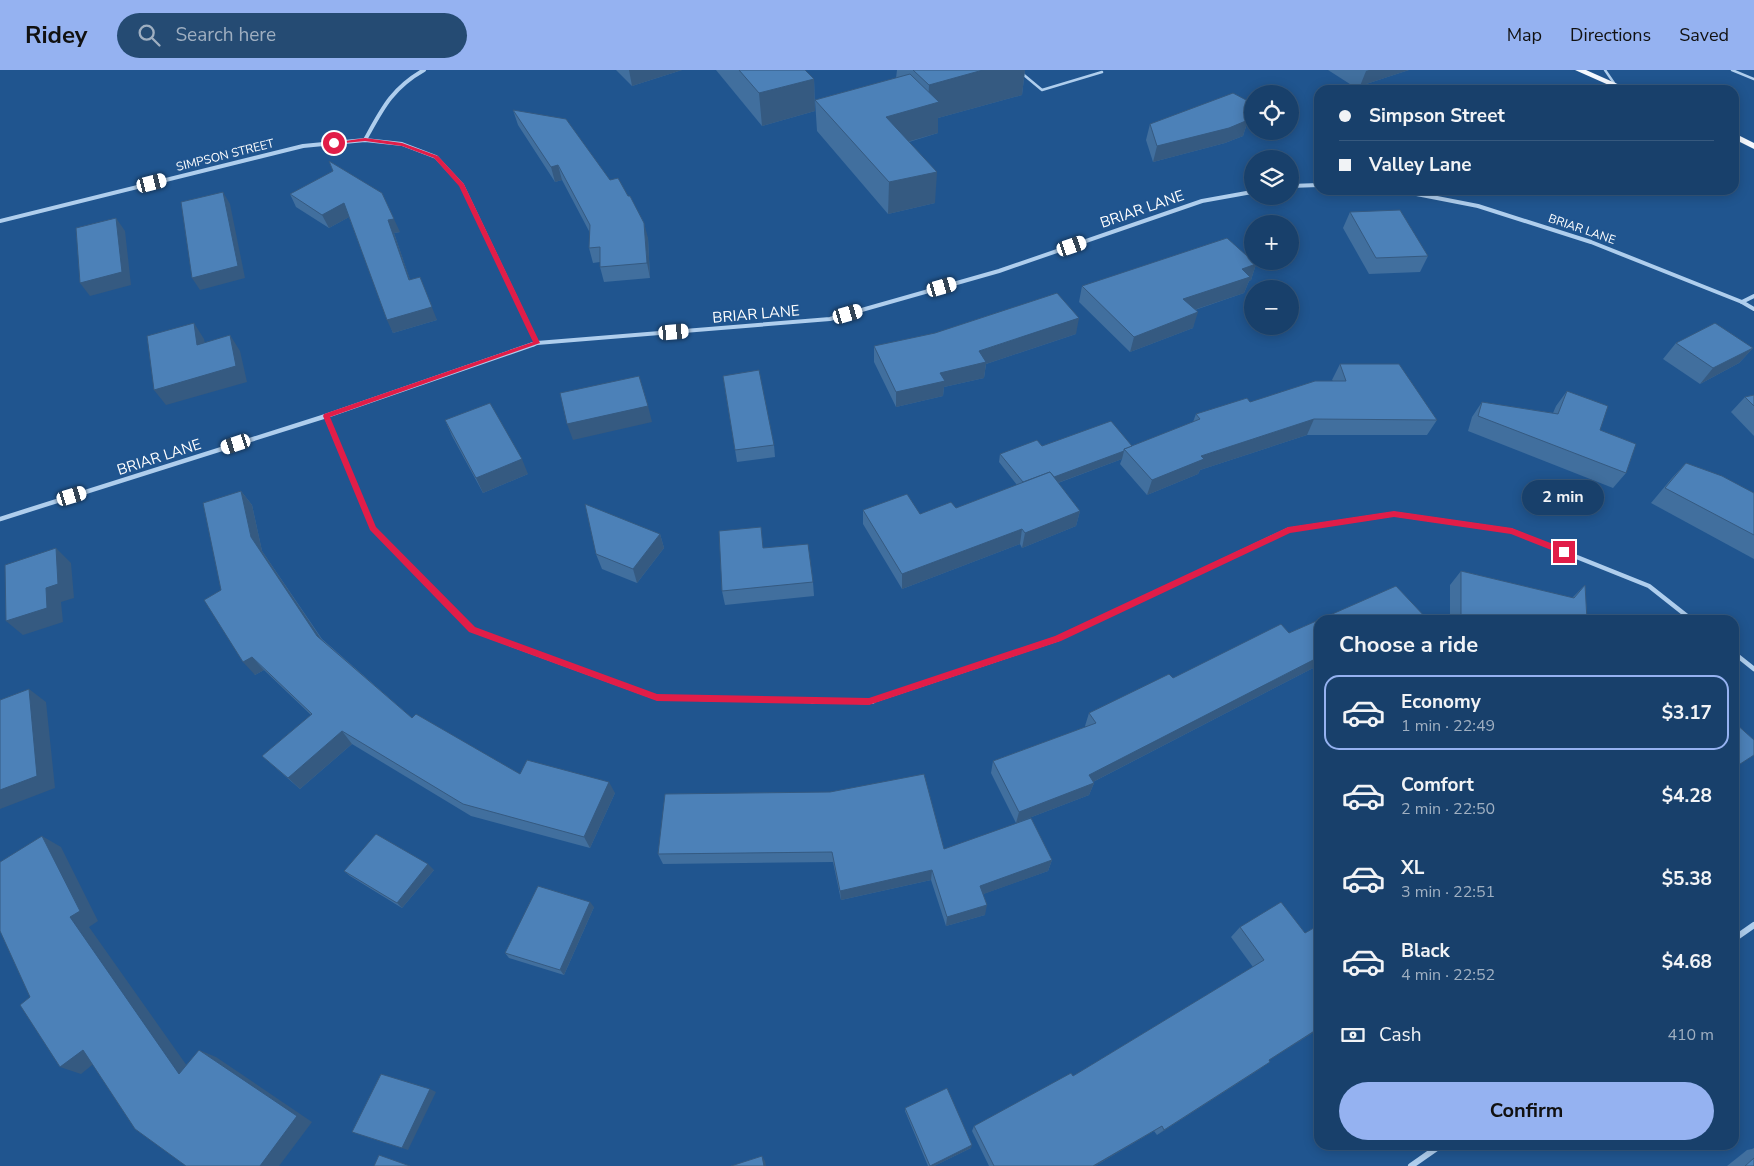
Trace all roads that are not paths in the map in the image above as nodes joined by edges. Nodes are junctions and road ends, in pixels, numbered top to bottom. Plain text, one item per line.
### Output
1 (424, 70) edge
2 (1018, 70) edge
3 (1579, 70) edge
4 (1606, 70) edge
5 (1732, 70) edge
6 (1102, 72) dead end
7 (1754, 80) edge
8 (1614, 85) edge
9 (1615, 85) edge
10 (1739, 138) edge
11 (365, 140) junction
12 (1754, 146) edge
13 (1314, 185) edge
14 (1299, 186) edge
15 (1244, 193) edge
16 (1422, 195) edge
17 (0, 221) edge
18 (1754, 296) edge
19 (1742, 302) junction
20 (1754, 309) edge
21 (537, 343) junction
22 (326, 416) junction
23 (0, 519) edge
24 (1686, 615) edge
25 (1739, 657) edge
26 (1754, 669) edge
27 (1754, 925) edge
28 (1739, 936) edge
29 (1434, 1150) edge
30 (1411, 1166) edge

1 - 11 street
2 - 6 lane
3 - 8 main road
4 - 9 lane
5 - 7 lane
10 - 12 main road
11 - 17 street, SIMPSON STREET
11 - 21 street, SIMPSON STREET
13 - 14 street
15 - 21 street, BRIAR LANE
16 - 19 street, BRIAR LANE
18 - 19 street
19 - 20 street, BRIAR LANE
21 - 22 street, BRIAR LANE
22 - 23 street, BRIAR LANE
22 - 24 street
25 - 26 street
27 - 28 street
29 - 30 street

